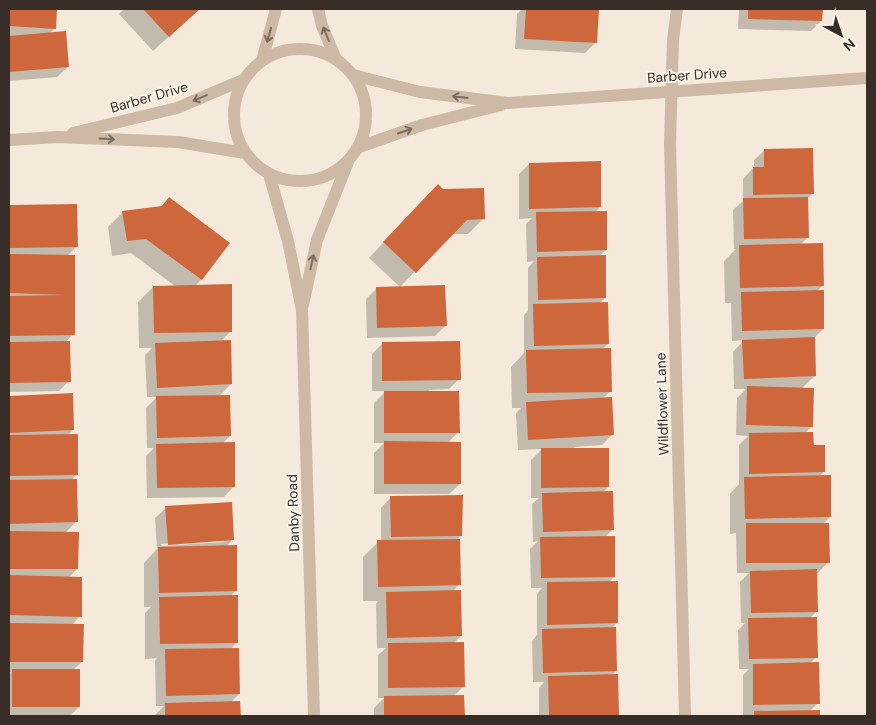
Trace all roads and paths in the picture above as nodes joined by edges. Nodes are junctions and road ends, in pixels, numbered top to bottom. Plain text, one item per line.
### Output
1 (276, 9) edge
2 (318, 9) edge
3 (677, 9) edge
4 (336, 59) junction
5 (262, 61) junction
6 (353, 75) junction
7 (867, 78) edge
8 (245, 79) junction
9 (672, 91) junction
10 (508, 103) junction
11 (58, 137) junction
12 (9, 140) edge
13 (359, 146) junction
14 (245, 153) junction
15 (348, 161) junction
16 (269, 174) junction
17 (302, 310) junction
18 (314, 716) edge
19 (686, 716) edge

1 -> 5 street
4 -> 2 street
3 - 9 street, Wildflower Lane
4 - 5 street
4 - 6 street
5 - 8 street
10 -> 6 street, Barber Drive
6 - 13 street
7 - 9 street, Barber Drive
8 -> 11 street, Barber Drive
8 - 14 street
9 - 10 street, Barber Drive
9 - 19 street, Wildflower Lane
13 -> 10 street, Barber Drive
11 - 12 street, Barber Drive
11 -> 14 street, Barber Drive
13 - 15 street
14 - 16 street
15 - 16 street
17 -> 15 street, Danby Road
16 - 17 street, Danby Road
17 - 18 street, Danby Road

